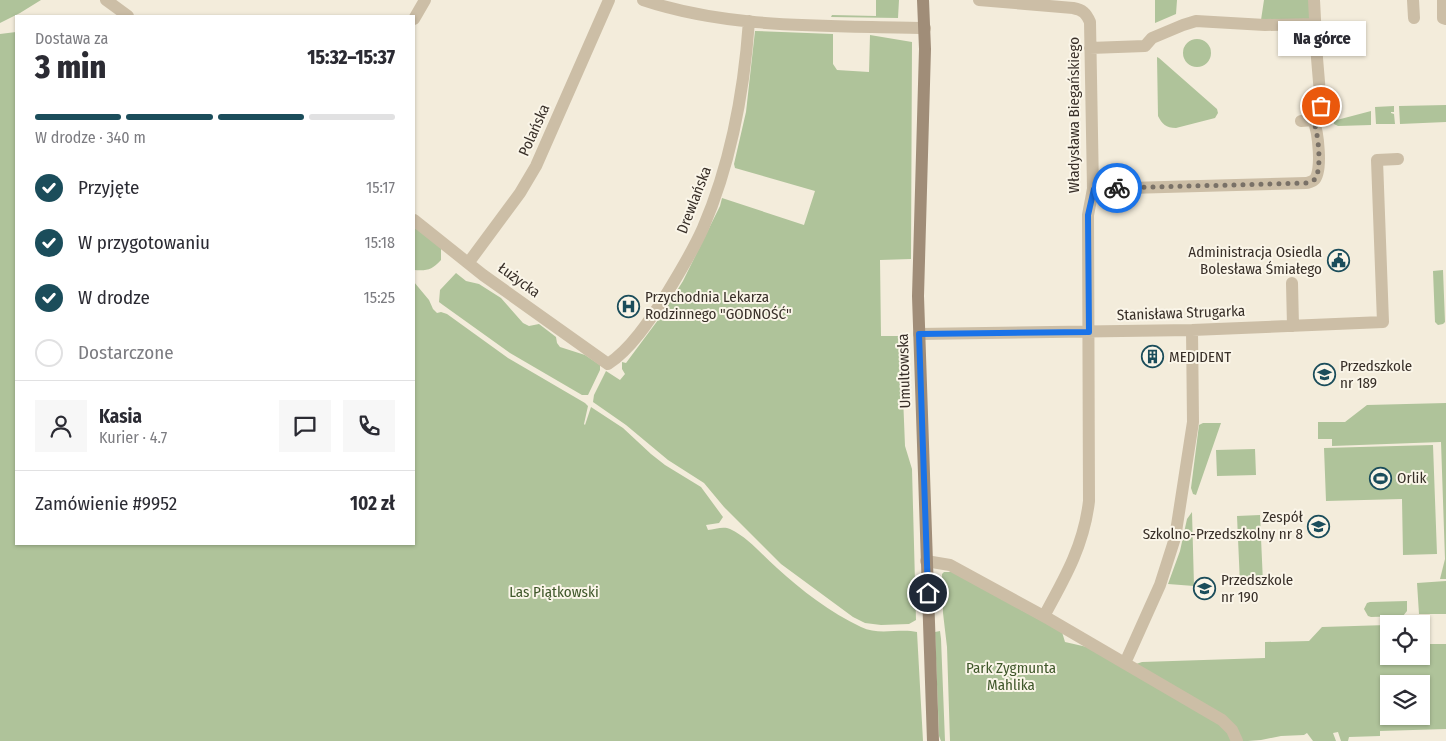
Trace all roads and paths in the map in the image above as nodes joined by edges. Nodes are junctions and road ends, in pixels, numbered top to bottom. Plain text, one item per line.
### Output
1 (106, 0) edge
2 (122, 0) edge
3 (425, 0) edge
4 (609, 0) edge
5 (643, 0) edge
6 (923, 0) edge
7 (978, 0) edge
8 (1314, 0) edge
9 (1413, 0) edge
10 (1443, 0) edge
11 (126, 15) edge
12 (127, 15) edge
13 (415, 17) edge
14 (1414, 18) dead end
15 (1446, 19) edge
16 (749, 21) junction
17 (1315, 24) junction
18 (925, 28) junction
19 (1090, 48) junction
20 (1398, 160) dead end
21 (1094, 189) junction
22 (415, 221) edge
23 (469, 262) junction
24 (1292, 283) dead end
25 (1293, 326) junction
26 (1192, 330) junction
27 (1089, 332) junction
28 (919, 334) junction
29 (608, 364) joint
30 (926, 561) junction
31 (1044, 616) junction
32 (1125, 663) junction
33 (933, 741) edge
34 (1237, 741) edge

1 - 11 street
2 - 12 street
3 - 13 street
4 - 23 street, Polańska
5 - 16 street
6 - 18 street, Umultowska
7 - 19 street, Władysława Biegańskiego
8 - 17 street
9 - 14 street
10 - 15 street
16 - 18 street
16 - 29 street, Drewlańska
17 - 19 street
17 - 21 street
18 - 28 street, Umultowska
19 - 21 street, Władysława Biegańskiego
20 - 25 street, Stanisława Strugarka
21 - 27 street, Władysława Biegańskiego
22 - 23 street, Łużycka
23 - 29 street, Łużycka
24 - 25 street
25 - 26 street, Stanisława Strugarka
26 - 27 street, Stanisława Strugarka
26 - 32 street
27 - 28 street, Stanisława Strugarka
27 - 31 street, Władysława Biegańskiego
28 - 30 street, Umultowska
30 - 31 street
30 - 33 street, Umultowska
31 - 32 street
32 - 34 street

